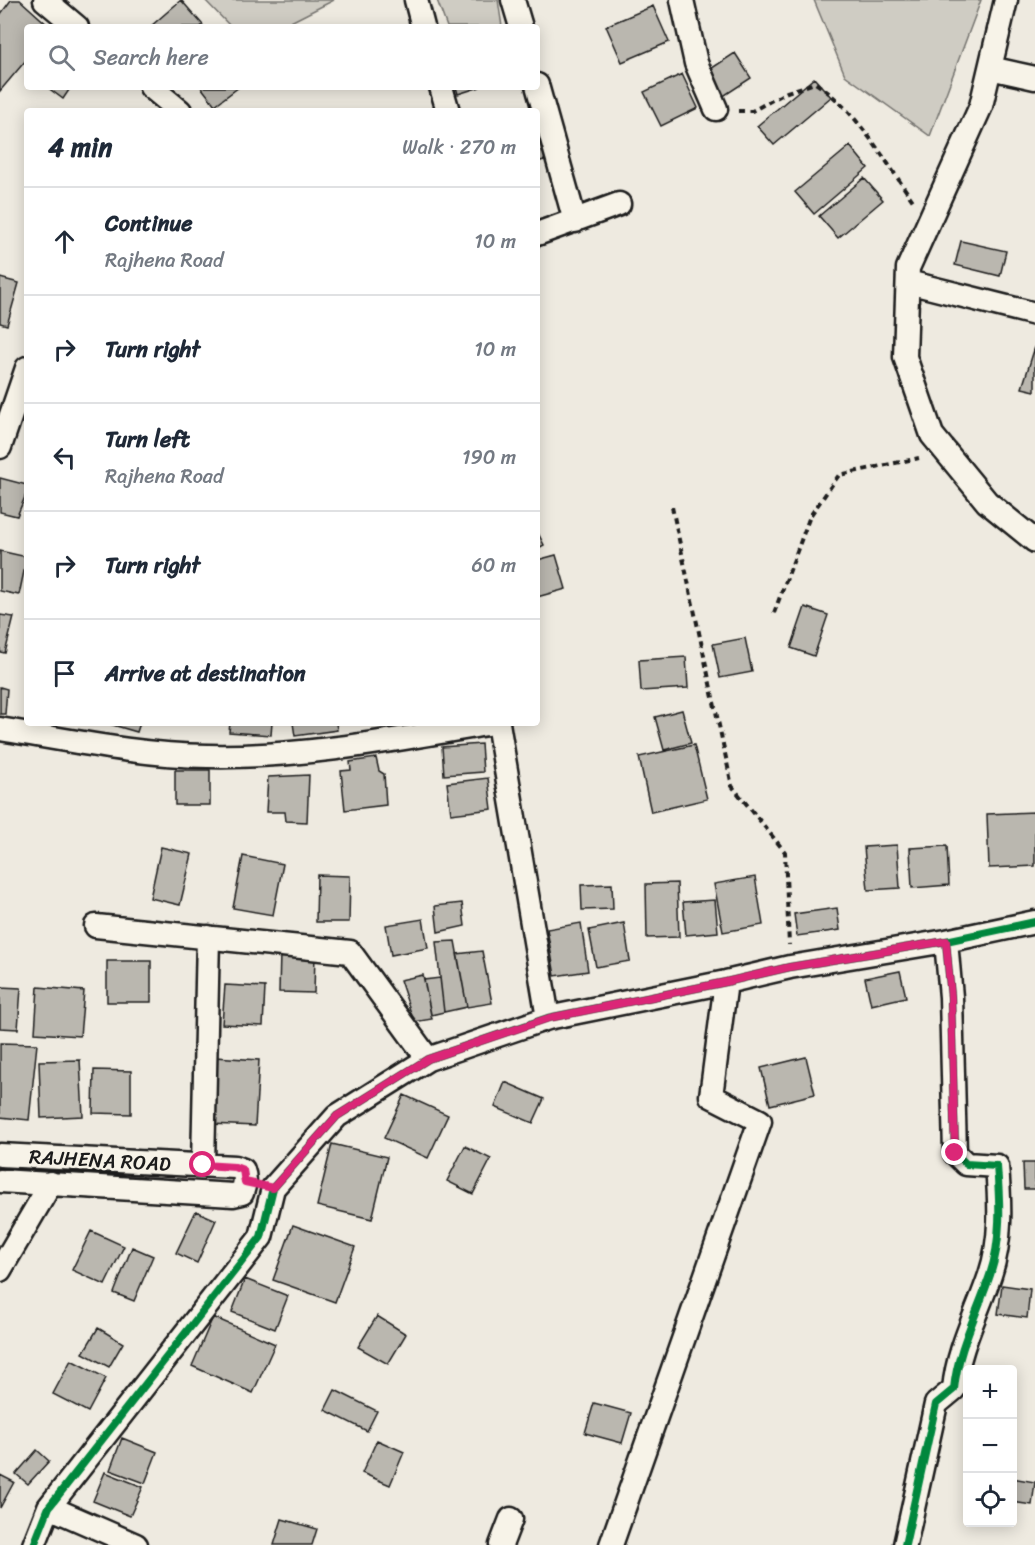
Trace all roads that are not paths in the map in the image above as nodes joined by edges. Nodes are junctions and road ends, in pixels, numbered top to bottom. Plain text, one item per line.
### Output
1 (45, 0) edge
2 (416, 0) edge
3 (513, 0) edge
4 (682, 0) edge
5 (1006, 0) edge
6 (73, 24) edge
7 (422, 24) edge
8 (520, 24) edge
9 (990, 68) junction
10 (1035, 78) edge
11 (155, 90) edge
12 (442, 90) edge
13 (538, 90) edge
14 (176, 108) edge
15 (447, 108) edge
16 (716, 110) road end
17 (619, 204) dead end
18 (575, 220) junction
19 (540, 233) edge
20 (908, 282) junction
21 (1035, 314) edge
22 (24, 377) edge
23 (0, 447) edge
24 (1035, 541) edge
25 (475, 726) edge
26 (499, 726) edge
27 (0, 729) edge
28 (1035, 922) edge
29 (96, 926) dead end
30 (208, 938) junction
31 (946, 941) junction
32 (726, 982) junction
33 (549, 1018) junction
34 (428, 1059) junction
35 (0, 1155) edge
36 (203, 1165) junction
37 (0, 1181) edge
38 (238, 1181) junction
39 (51, 1184) junction
40 (273, 1188) junction
41 (0, 1270) edge
42 (49, 1507) junction
43 (511, 1519) dead end
44 (34, 1545) edge
45 (136, 1545) edge
46 (501, 1545) edge
47 (610, 1545) edge
48 (905, 1545) edge

1 - 6 street
2 - 7 street
3 - 8 street
4 - 16 street
5 - 9 street
9 - 10 street
9 - 20 street
11 - 14 street
12 - 15 street
13 - 18 street
17 - 18 street
18 - 19 street
20 - 21 street
20 - 24 street
22 - 23 street
25 - 27 street
26 - 33 street
28 - 31 street
29 - 30 street
30 - 34 street
30 - 36 street
31 - 32 street
31 - 48 street
32 - 33 street
32 - 47 street
33 - 34 street
34 - 40 street
35 - 36 street, RAJHENA ROAD
36 - 38 street, RAJHENA ROAD
37 - 39 street, RAJHENA ROAD
38 - 39 street, RAJHENA ROAD
38 - 40 street
39 - 41 street
40 - 42 street
42 - 44 street
42 - 45 street
43 - 46 street

